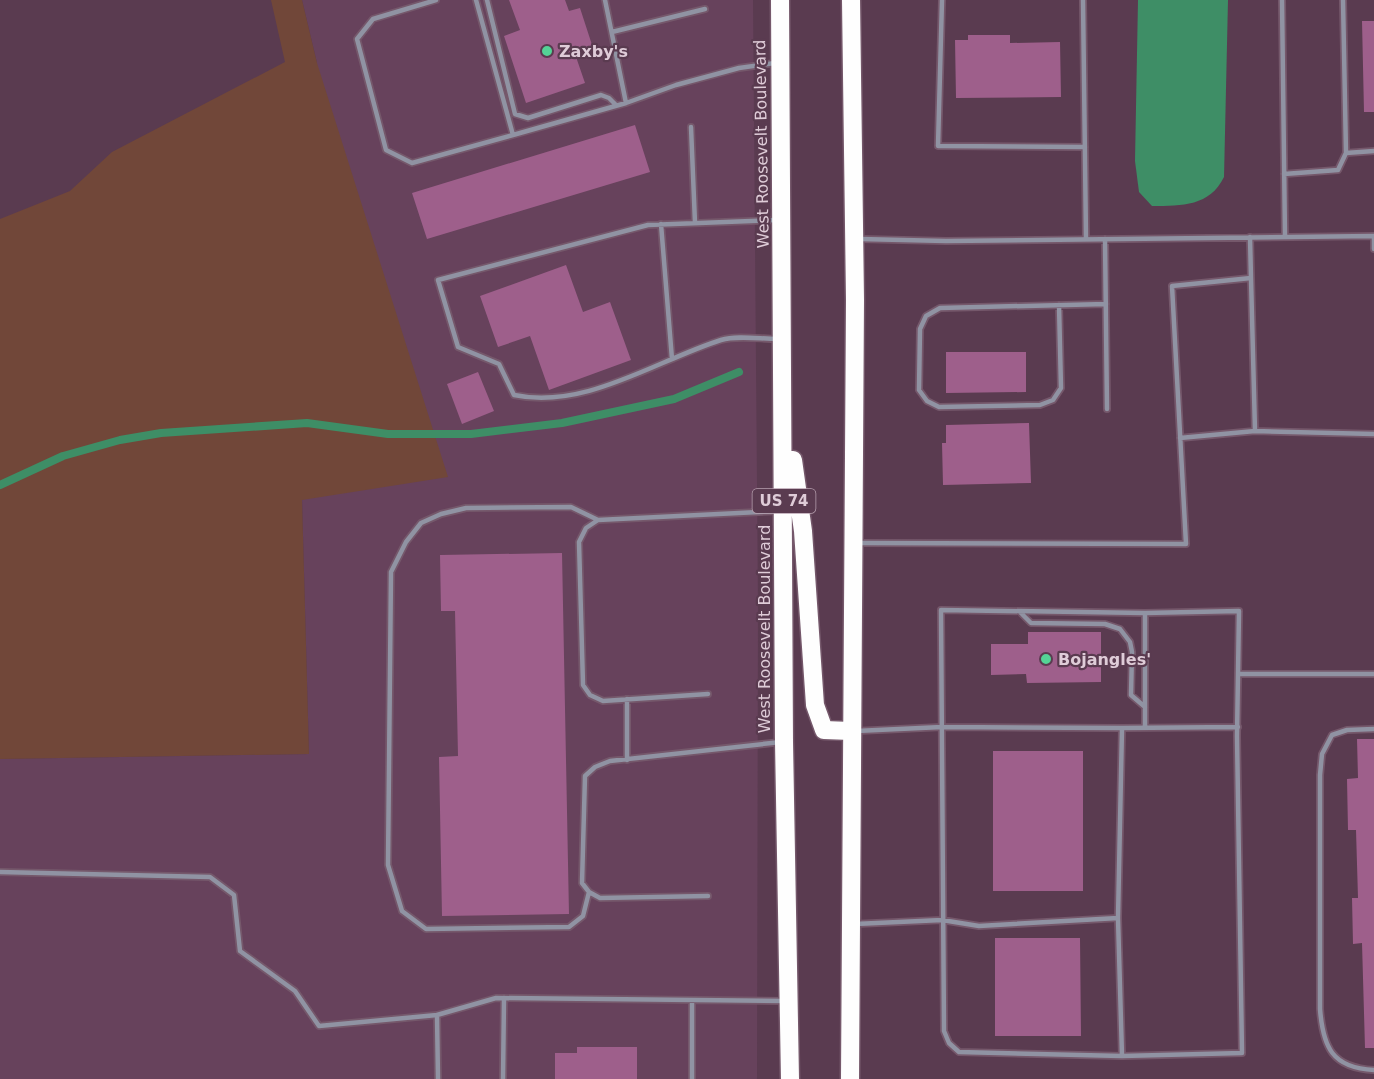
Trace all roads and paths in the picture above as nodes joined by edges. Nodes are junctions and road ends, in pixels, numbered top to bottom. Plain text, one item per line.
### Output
1 (436, 0) edge
2 (476, 0) edge
3 (487, 0) edge
4 (604, 0) edge
5 (780, 0) edge
6 (851, 0) edge
7 (942, 0) edge
8 (1083, 0) edge
9 (1282, 0) edge
10 (1343, 0) edge
11 (705, 9) dead end
12 (612, 32) junction
13 (780, 62) junction
14 (626, 103) junction
15 (616, 105) junction
16 (691, 127) dead end
17 (513, 135) junction
18 (1085, 147) junction
19 (1374, 151) edge
20 (1346, 153) junction
21 (1284, 174) junction
22 (782, 219) junction
23 (695, 223) junction
24 (661, 224) junction
25 (1374, 236) edge
26 (1250, 237) junction
27 (1285, 237) junction
28 (854, 238) junction
29 (1086, 239) junction
30 (1105, 239) junction
31 (1374, 249) edge
32 (1251, 278) junction
33 (1106, 304) junction
34 (1059, 305) junction
35 (783, 339) junction
36 (672, 359) junction
37 (783, 396) junction
38 (1107, 409) dead end
39 (1255, 431) junction
40 (1374, 434) edge
41 (1180, 438) junction
42 (784, 510) junction
43 (598, 520) junction
44 (853, 543) junction
45 (1020, 612) junction
46 (1145, 613) junction
47 (1238, 674) junction
48 (1374, 674) edge
49 (708, 694) dead end
50 (627, 699) junction
51 (1145, 707) junction
52 (942, 727) junction
53 (1238, 727) junction
54 (1122, 728) junction
55 (1145, 728) junction
56 (1374, 729) edge
57 (850, 731) junction
58 (784, 742) junction
59 (627, 760) junction
60 (0, 872) edge
61 (589, 892) junction
62 (708, 896) dead end
63 (1118, 918) junction
64 (942, 920) junction
65 (850, 924) junction
66 (504, 998) junction
67 (692, 1000) junction
68 (789, 1001) junction
69 (437, 1015) junction
70 (1122, 1056) junction
71 (1374, 1070) edge
72 (438, 1079) edge
73 (503, 1079) edge
74 (692, 1079) edge
75 (790, 1079) edge
76 (850, 1079) edge

1 - 17 lane
2 - 17 lane
3 - 15 lane
4 - 12 lane
5 - 13 highway, West Roosevelt Boulevard / US 74
6 - 28 highway
7 - 18 lane
8 - 18 lane
9 - 21 lane
10 - 20 lane
11 - 12 lane
12 - 14 lane
13 - 14 lane
13 - 22 highway, West Roosevelt Boulevard / US 74
14 - 15 lane
15 - 17 lane
16 - 23 lane
18 - 29 lane
19 - 20 lane
20 - 21 lane
21 - 27 lane
22 - 23 lane
22 - 35 highway, West Roosevelt Boulevard / US 74
23 - 24 lane
24 - 36 lane
24 - 36 lane
25 - 27 lane
25 - 31 lane
26 - 27 lane
26 - 30 lane
26 - 32 lane
28 - 29 lane
28 - 44 highway
29 - 30 lane
30 - 33 lane
32 - 39 lane
32 - 41 lane
33 - 34 lane
33 - 38 lane
34 - 34 lane
35 - 36 lane
35 - 37 highway, West Roosevelt Boulevard / US 74
37 - 42 highway, West Roosevelt Boulevard / US 74
37 - 57 highway
39 - 40 lane
39 - 41 lane
41 - 44 lane
42 - 43 lane
42 - 58 highway, West Roosevelt Boulevard / US 74
43 - 50 lane
43 - 61 lane
44 - 57 highway
45 - 46 lane
45 - 51 lane
45 - 52 lane
46 - 47 lane
46 - 51 lane
47 - 48 lane
47 - 53 lane
49 - 50 lane
50 - 59 lane
51 - 55 lane
52 - 54 lane
52 - 57 lane
52 - 64 lane
53 - 55 lane
53 - 70 lane
54 - 55 lane
54 - 63 lane
56 - 71 lane
57 - 65 highway
58 - 59 lane
58 - 68 highway, West Roosevelt Boulevard / US 74
59 - 61 lane
60 - 69 lane
61 - 62 lane
63 - 64 lane
63 - 70 lane
64 - 65 lane
64 - 70 lane
65 - 76 highway
66 - 67 lane
66 - 69 lane
66 - 73 lane
67 - 68 lane
67 - 74 lane
68 - 75 highway, West Roosevelt Boulevard / US 74
69 - 72 lane

